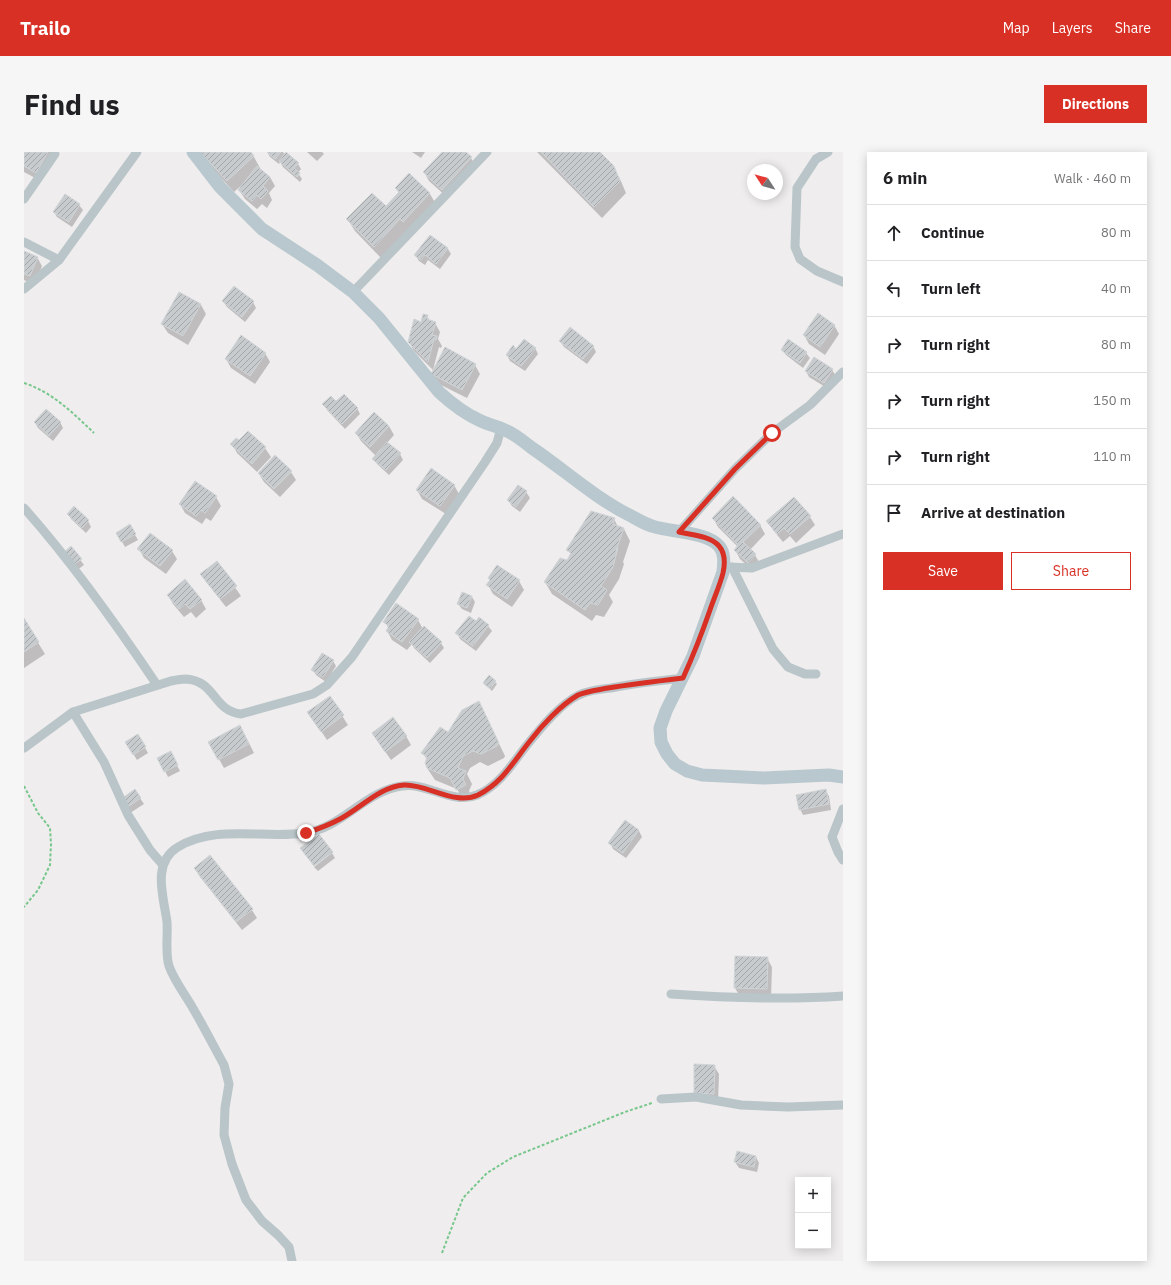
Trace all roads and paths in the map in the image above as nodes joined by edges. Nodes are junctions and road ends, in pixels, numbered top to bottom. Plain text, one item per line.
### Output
1 (137, 152) edge
2 (193, 152) edge
3 (487, 152) edge
4 (825, 153) edge
5 (55, 154) dead end
6 (24, 199) edge
7 (24, 242) edge
8 (59, 260) junction
9 (843, 282) edge
10 (24, 290) edge
11 (352, 292) junction
12 (843, 372) edge
13 (24, 383) edge
14 (501, 428) junction
15 (94, 432) dead end
16 (24, 508) edge
17 (679, 532) junction
18 (843, 534) edge
19 (728, 567) junction
20 (816, 674) dead end
21 (683, 678) junction
22 (157, 685) junction
23 (73, 712) junction
24 (24, 748) edge
25 (843, 777) edge
26 (24, 786) edge
27 (843, 809) edge
28 (843, 860) edge
29 (164, 865) junction
30 (24, 907) edge
31 (671, 994) dead end
32 (843, 996) edge
33 (662, 1099) joint
34 (843, 1105) edge
35 (442, 1253) dead end
36 (292, 1261) edge

1 - 8 street
2 - 11 street
3 - 11 street
4 - 9 street
5 - 6 street
7 - 8 street
8 - 10 street
11 - 14 street
12 - 17 street
13 - 15 path
14 - 17 street
14 - 22 street
16 - 22 street
17 - 19 street
18 - 19 street
19 - 20 street
19 - 21 street
21 - 25 street
21 - 29 street
22 - 23 street
23 - 24 street
23 - 29 street
26 - 30 path
27 - 28 street
29 - 36 street
31 - 32 street
33 - 34 street
33 - 35 path

